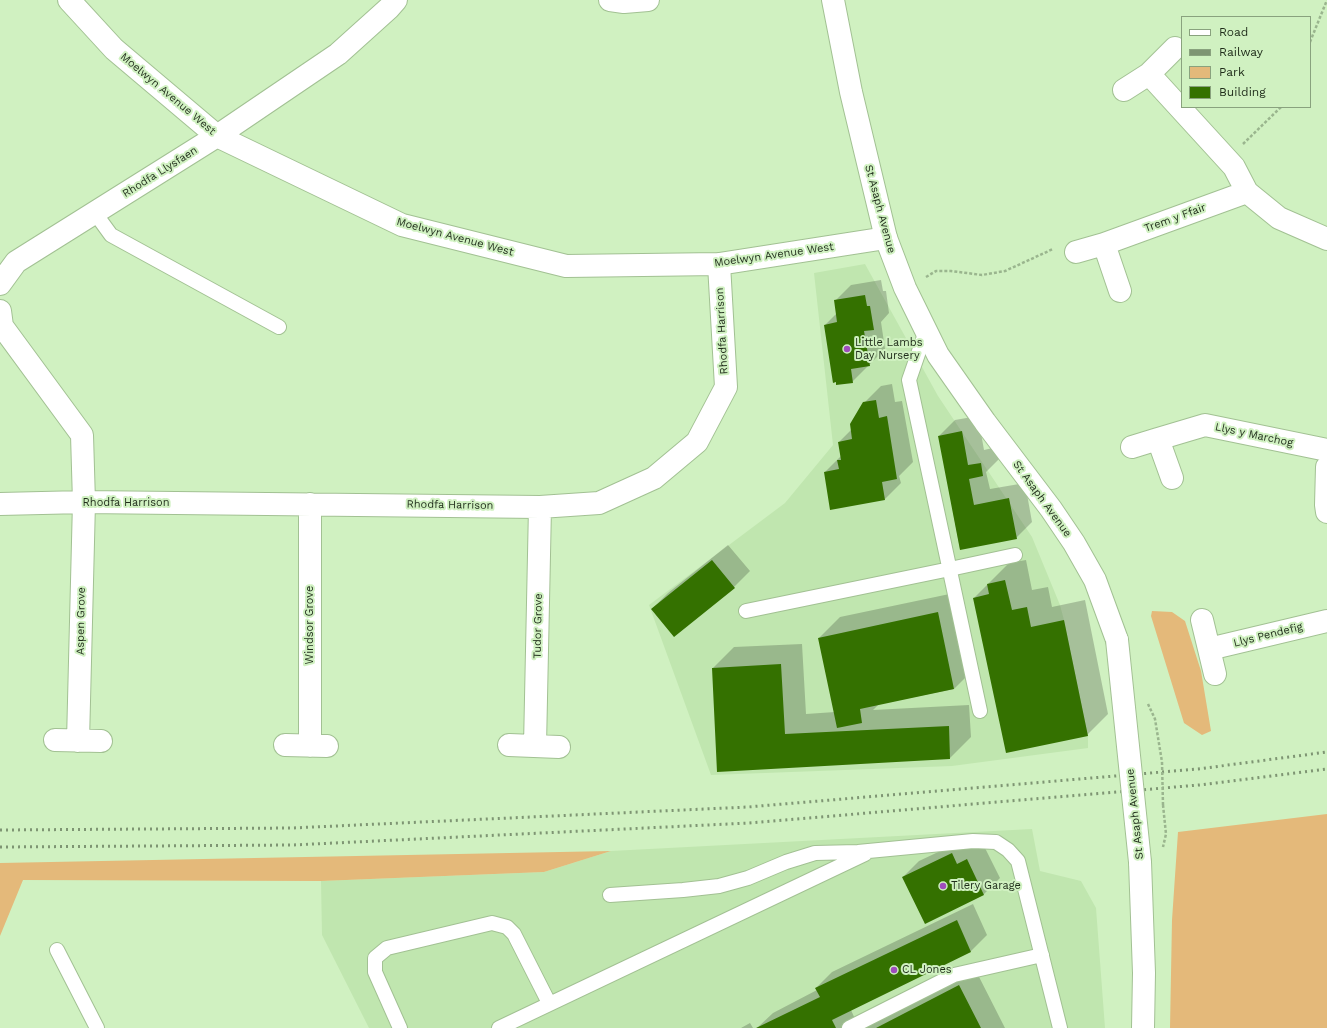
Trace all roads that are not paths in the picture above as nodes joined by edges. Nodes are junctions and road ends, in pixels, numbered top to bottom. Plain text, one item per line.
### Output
1 (69, 0) edge
2 (396, 0) edge
3 (610, 0) edge
4 (648, 0) edge
5 (833, 0) edge
6 (1175, 48) dead end
7 (1149, 74) junction
8 (1124, 90) dead end
9 (217, 136) junction
10 (1247, 192) junction
11 (95, 213) junction
12 (886, 238) junction
13 (1327, 239) edge
14 (1104, 244) junction
15 (1076, 252) road end
16 (719, 264) junction
17 (2, 280) edge
18 (1120, 291) dead end
19 (0, 312) edge
20 (279, 327) dead end
21 (926, 331) junction
22 (1158, 439) junction
23 (1132, 447) dead end
24 (1327, 450) edge
25 (1327, 467) edge
26 (1172, 478) dead end
27 (84, 502) junction
28 (0, 504) edge
29 (310, 504) junction
30 (540, 506) junction
31 (1327, 512) edge
32 (1015, 555) dead end
33 (950, 569) junction
34 (746, 611) dead end
35 (1202, 620) dead end
36 (1327, 620) edge
37 (1210, 649) junction
38 (1215, 674) dead end
39 (980, 711) dead end
40 (55, 740) dead end
41 (78, 740) junction
42 (101, 741) dead end
43 (286, 745) dead end
44 (509, 745) dead end
45 (535, 746) junction
46 (559, 747) dead end
47 (873, 850) junction
48 (610, 895) dead end
49 (57, 950) dead end
50 (1042, 955) junction
51 (549, 1004) junction
52 (97, 1028) edge
53 (400, 1028) edge
54 (500, 1028) edge
55 (849, 1028) edge
56 (1060, 1028) edge
57 (1143, 1028) edge

1 - 9 street, Moelwyn Avenue West
2 - 9 street, Rhodfa Llysfaen
3 - 4 street
5 - 12 street, St Asaph Avenue
6 - 7 street
7 - 8 street
7 - 10 street
9 - 11 street, Rhodfa Llysfaen
9 - 16 street, Moelwyn Avenue West
10 - 13 street
10 - 14 street, Trem y Ffair
11 - 17 street, Rhodfa Llysfaen
11 - 20 lane
12 - 16 street, Moelwyn Avenue West
12 - 21 street, St Asaph Avenue
14 - 15 street, Trem y Ffair
14 - 18 street
16 - 30 street, Rhodfa Harrison
19 - 27 street
21 - 33 lane
21 - 57 street, St Asaph Avenue, bridge
22 - 23 street, Llys y Marchog
22 - 24 street, Llys y Marchog
22 - 26 street
25 - 31 street
27 - 28 street, Rhodfa Harrison
27 - 29 street, Rhodfa Harrison
27 - 41 street, Aspen Grove
29 - 30 street, Rhodfa Harrison
29 - 43 street, Windsor Grove
30 - 45 street, Tudor Grove
32 - 33 lane
33 - 34 lane
33 - 39 lane
35 - 37 street
36 - 37 street, Llys Pendefig
37 - 38 street
40 - 41 street
41 - 42 street
44 - 45 street
45 - 46 street
47 - 48 lane
47 - 50 lane
47 - 51 lane
49 - 52 lane
50 - 55 lane
50 - 56 lane
51 - 53 lane
51 - 54 lane

